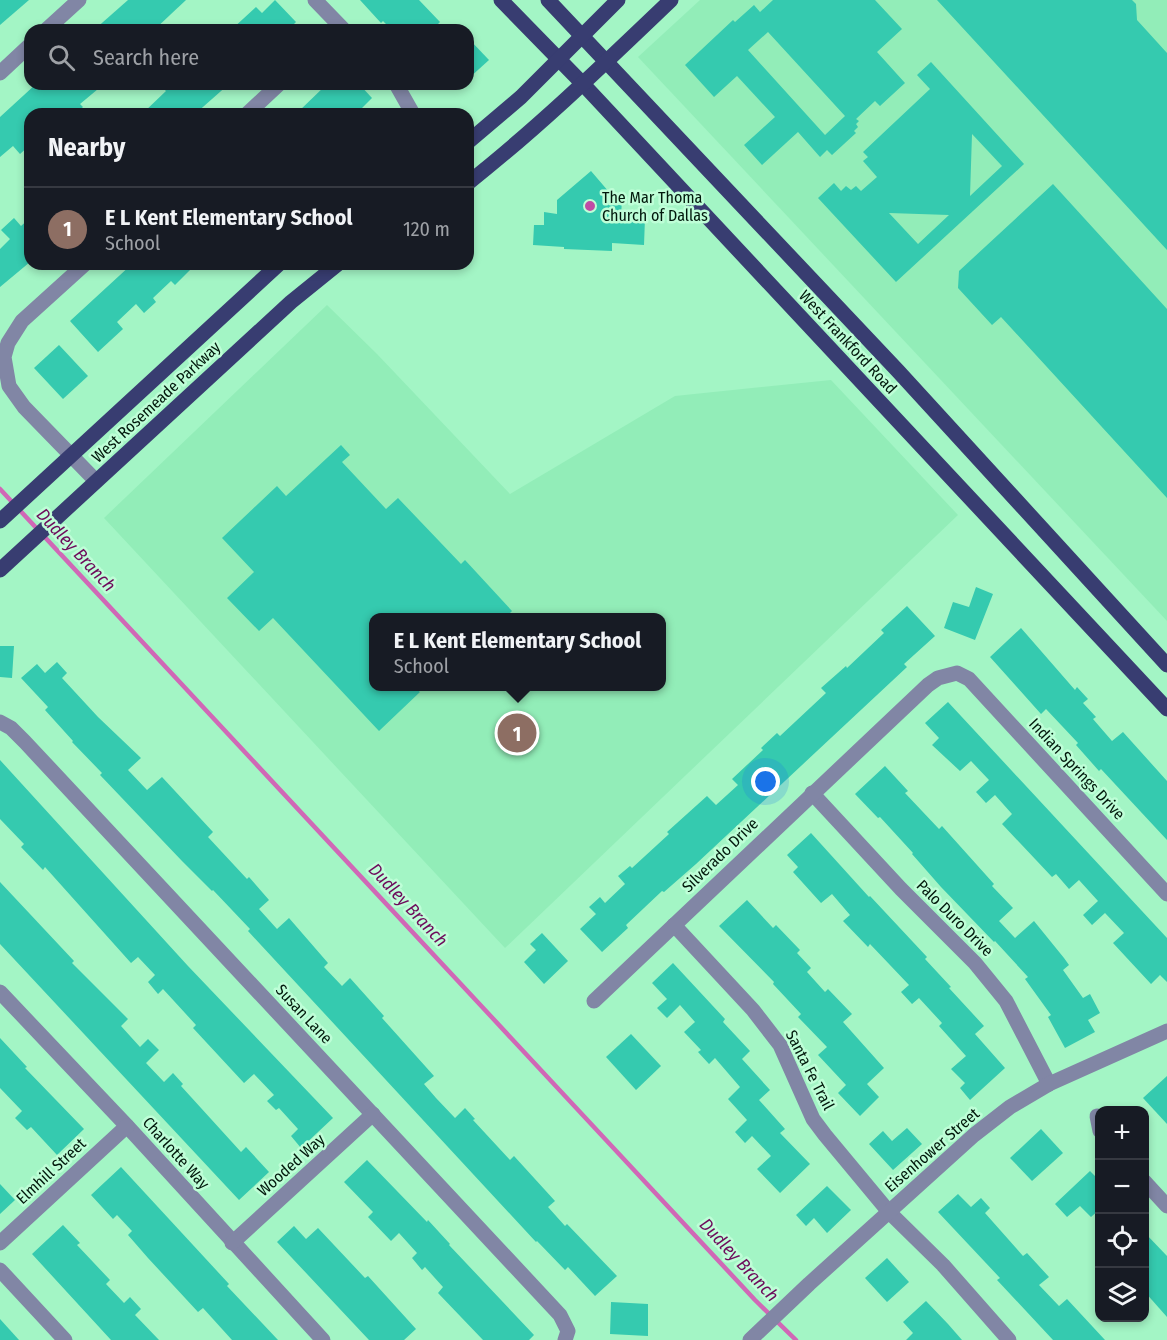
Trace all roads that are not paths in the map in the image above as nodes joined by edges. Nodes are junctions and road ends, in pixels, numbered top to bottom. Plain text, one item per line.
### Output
1 (79, 0) edge
2 (315, 0) edge
3 (501, 0) edge
4 (548, 0) edge
5 (618, 0) edge
6 (671, 0) edge
7 (53, 24) edge
8 (337, 24) edge
9 (582, 35) junction
10 (24, 51) edge
11 (558, 58) junction
12 (607, 61) junction
13 (0, 73) edge
14 (582, 83) junction
15 (273, 90) edge
16 (399, 90) edge
17 (253, 108) edge
18 (410, 108) edge
19 (474, 137) edge
20 (474, 178) edge
21 (78, 270) edge
22 (273, 270) edge
23 (331, 270) edge
24 (70, 457) junction
25 (96, 482) junction
26 (0, 521) edge
27 (3, 568) edge
28 (1167, 665) edge
29 (957, 673) joint
30 (1167, 709) edge
31 (0, 722) edge
32 (812, 793) junction
33 (1167, 894) edge
34 (674, 925) junction
35 (0, 992) edge
36 (594, 1000) dead end
37 (1167, 1031) edge
38 (1049, 1084) junction
39 (373, 1114) junction
40 (127, 1126) junction
41 (1149, 1186) edge
42 (1167, 1206) edge
43 (889, 1212) junction
44 (0, 1243) edge
45 (232, 1243) junction
46 (0, 1270) edge
47 (65, 1340) edge
48 (323, 1340) edge
49 (565, 1340) edge
50 (750, 1340) edge
51 (1009, 1340) edge

1 - 7 street
2 - 8 street
3 - 11 main road, West Frankford Road
4 - 9 main road, West Frankford Road
5 - 9 main road
6 - 12 main road
9 - 11 main road
9 - 12 main road, West Frankford Road
10 - 13 street
11 - 14 main road, West Frankford Road
11 - 19 main road
12 - 14 main road
12 - 28 main road, West Frankford Road
14 - 20 main road
14 - 30 main road, West Frankford Road
15 - 17 street
16 - 18 street
21 - 24 street
22 - 24 main road, West Rosemeade Parkway
23 - 25 main road, West Rosemeade Parkway
24 - 25 street
24 - 26 main road, West Rosemeade Parkway
25 - 27 main road, West Rosemeade Parkway
29 - 32 street, Silverado Drive
29 - 33 street, Indian Springs Drive
31 - 39 street, Susan Lane
32 - 34 street, Silverado Drive
32 - 38 street, Palo Duro Drive
34 - 36 street, Silverado Drive
34 - 43 street, Santa Fe Trail
35 - 40 street, Charlotte Way
37 - 38 street, Eisenhower Street
38 - 43 street, Eisenhower Street
39 - 45 street, Wooded Way
39 - 49 street, Susan Lane
40 - 44 street, Elmhill Street
40 - 45 street, Charlotte Way
41 - 42 street
43 - 50 street, Eisenhower Street
43 - 51 street, Santa Fe Trail
45 - 48 street, Charlotte Way
46 - 47 street

